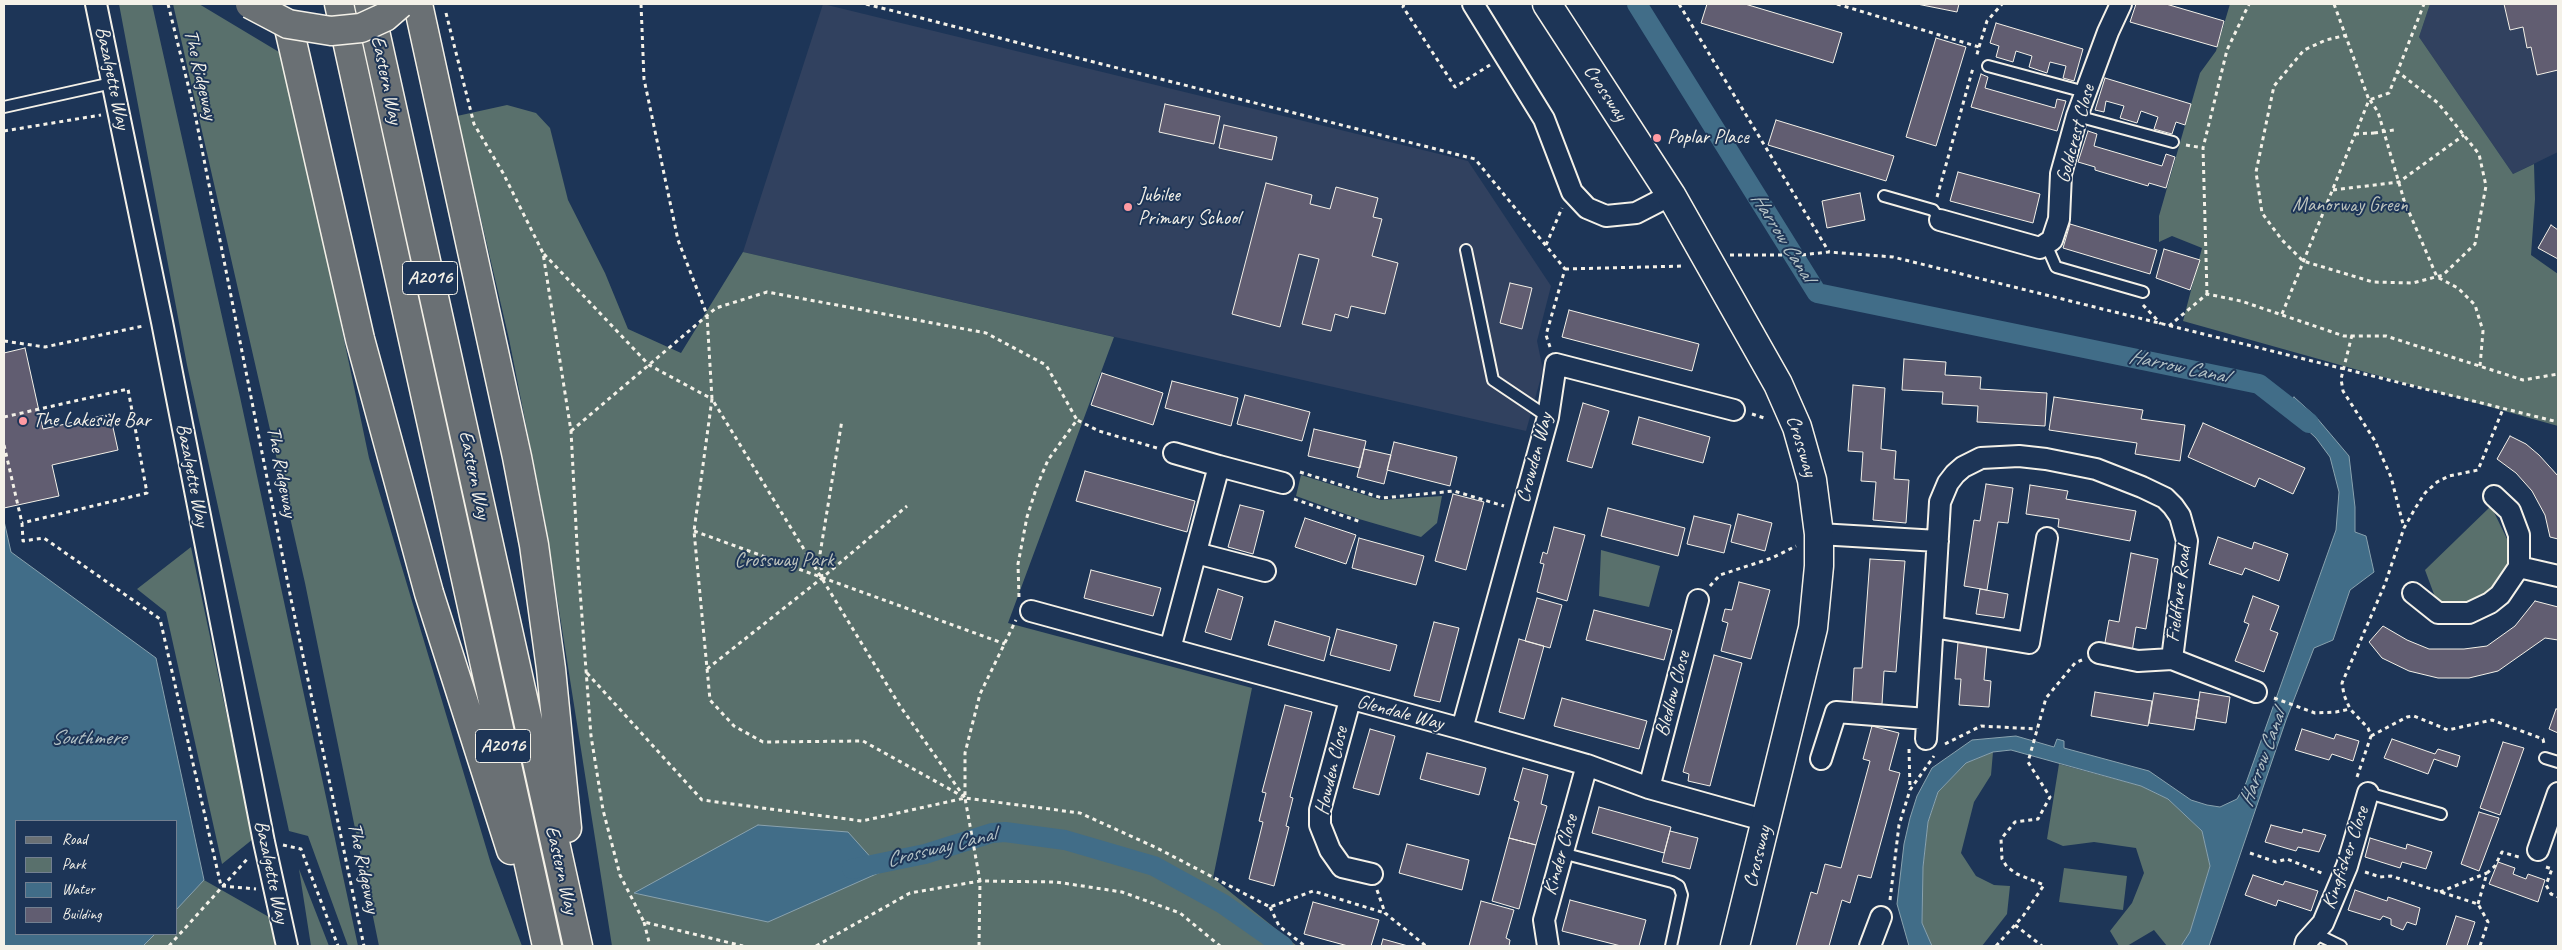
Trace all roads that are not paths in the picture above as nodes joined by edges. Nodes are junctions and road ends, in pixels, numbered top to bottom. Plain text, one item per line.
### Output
1 (96, 4) edge
2 (250, 4) edge
3 (339, 4) edge
4 (369, 4) edge
5 (400, 4) edge
6 (418, 4) edge
7 (1473, 4) edge
8 (1547, 4) edge
9 (2121, 4) edge
10 (288, 24) junction
11 (1988, 66) dead end
12 (112, 83) junction
13 (2086, 92) junction
14 (4, 107) edge
15 (2077, 116) junction
16 (2173, 142) dead end
17 (1671, 195) junction
18 (1884, 196) dead end
19 (1937, 215) joint
20 (2046, 244) junction
21 (1466, 250) dead end
22 (2143, 292) road end
23 (1734, 410) dead end
24 (1548, 417) junction
25 (1174, 453) road end
26 (1219, 466) junction
27 (1289, 484) road end
28 (2494, 496) dead end
29 (1810, 538) junction
30 (2047, 538) dead end
31 (1938, 541) junction
32 (1196, 552) junction
33 (2519, 566) junction
34 (1265, 571) dead end
35 (2558, 576) edge
36 (2414, 593) dead end
37 (1698, 600) dead end
38 (1022, 609) road end
39 (1933, 627) junction
40 (1170, 649) junction
41 (2099, 653) road end
42 (2172, 659) junction
43 (2256, 692) road end
44 (1350, 700) junction
45 (1462, 729) junction
46 (2546, 758) road end
47 (1821, 759) dead end
48 (2558, 762) edge
49 (1586, 765) junction
50 (1649, 788) junction
51 (2368, 793) joint
52 (2558, 793) edge
53 (2441, 814) dead end
54 (1767, 821) junction
55 (1562, 853) junction
56 (2535, 858) road end
57 (1372, 874) road end
58 (1885, 911) road end
59 (2309, 940) edge
60 (288, 946) edge
61 (546, 946) edge
62 (578, 946) edge
63 (1548, 946) edge
64 (1671, 946) edge
65 (1735, 946) edge
66 (1870, 946) edge
67 (2341, 946) edge

1 - 12 street, Bazalgette Way
2 - 10 main road, bridge
3 - 61 main road, Eastern Way / A2016
4 - 62 main road, Eastern Way / A2016
5 - 10 main road, bridge
6 - 62 main road
7 - 17 street
8 - 17 street, Crossway
9 - 13 street, Goldcrest Close
10 - 61 main road
11 - 13 lane
12 - 14 lane
12 - 60 street, Bazalgette Way
13 - 15 street, Goldcrest Close
15 - 16 lane
15 - 20 street, Goldcrest Close
17 - 29 street, Crossway
18 - 19 lane
19 - 20 street
20 - 22 lane
21 - 24 lane
23 - 24 street, Crowden Way
24 - 45 street, Crowden Way
25 - 26 street
26 - 27 street
26 - 32 street
28 - 33 street
29 - 31 street
29 - 54 street, Crossway
30 - 39 street
31 - 39 street, Fieldfare Road
31 - 42 street, Fieldfare Road
32 - 34 street
32 - 40 street
33 - 35 street
33 - 36 street
37 - 50 street, Bledlow Close
38 - 40 street, Glendale Way
39 - 47 street, Fieldfare Road
40 - 44 street, Glendale Way
41 - 42 street, Fieldfare Road
42 - 43 street, Fieldfare Road
44 - 45 street, Glendale Way
44 - 57 street, Howden Close
45 - 49 street, Glendale Way
46 - 48 lane
49 - 50 street, Glendale Way
49 - 55 street, Kinder Close
50 - 54 street, Glendale Way
51 - 53 lane
51 - 59 street, Kingfisher Close
52 - 56 street
54 - 65 street, Crossway
55 - 63 street, Kinder Close
55 - 64 lane
58 - 66 street
59 - 67 lane

